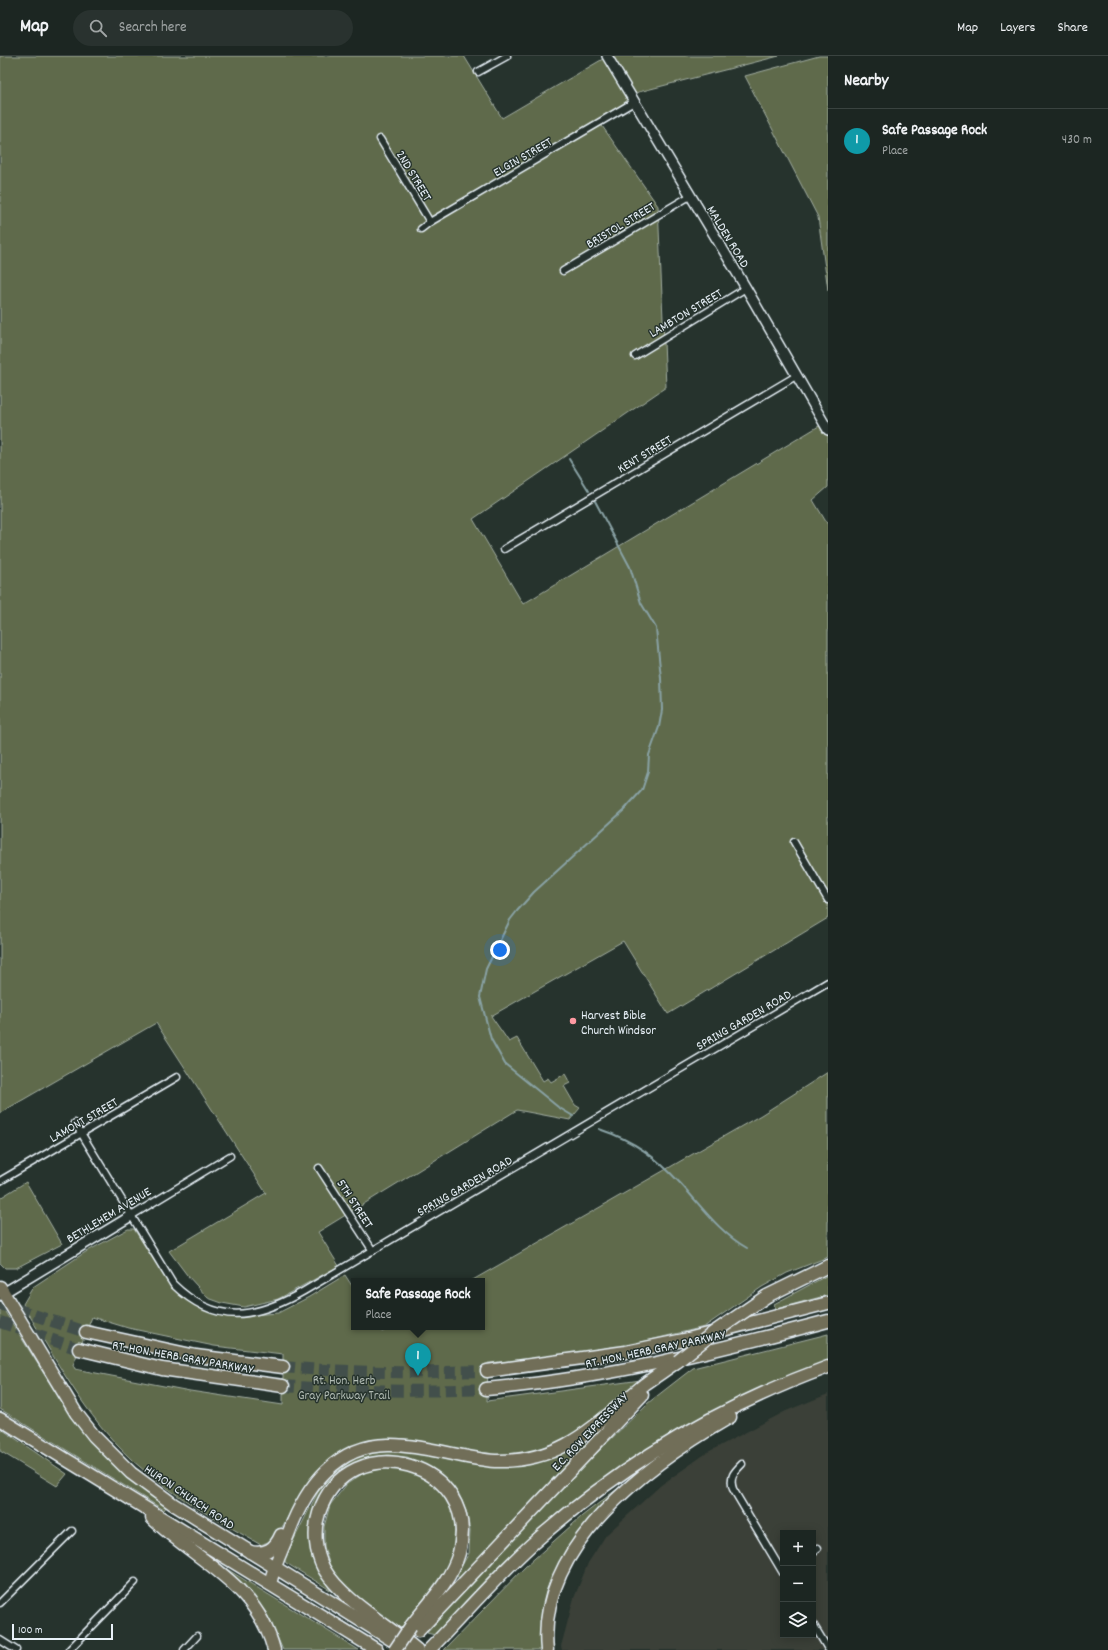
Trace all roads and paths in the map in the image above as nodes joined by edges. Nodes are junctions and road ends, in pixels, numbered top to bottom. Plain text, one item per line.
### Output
1 (507, 56) edge
2 (608, 56) edge
3 (478, 72) dead end
4 (634, 102) junction
5 (380, 139) dead end
6 (690, 196) junction
7 (430, 222) junction
8 (421, 229) dead end
9 (563, 271) dead end
10 (746, 288) junction
11 (635, 356) dead end
12 (796, 376) junction
13 (828, 430) edge
14 (504, 549) dead end
15 (794, 842) dead end
16 (828, 900) edge
17 (828, 982) edge
18 (177, 1077) dead end
19 (75, 1123) dead end
20 (80, 1132) junction
21 (230, 1156) dead end
22 (319, 1168) dead end
23 (0, 1181) edge
24 (131, 1216) junction
25 (374, 1251) junction
26 (828, 1266) edge
27 (1, 1291) edge
28 (828, 1303) edge
29 (828, 1321) edge
30 (86, 1332) tunnel mouth
31 (79, 1349) tunnel mouth
32 (283, 1367) tunnel mouth
33 (828, 1367) edge
34 (487, 1370) tunnel mouth
35 (805, 1376) junction
36 (283, 1386) tunnel mouth
37 (486, 1389) tunnel mouth
38 (641, 1392) junction
39 (0, 1419) edge
40 (742, 1464) dead end
41 (135, 1501) junction
42 (293, 1520) junction
43 (72, 1530) dead end
44 (248, 1551) junction
45 (274, 1567) junction
46 (780, 1567) edge
47 (135, 1582) dead end
48 (270, 1584) junction
49 (0, 1603) edge
50 (414, 1629) junction
51 (816, 1629) edge
52 (197, 1636) dead end
53 (0, 1640) edge
54 (432, 1647) edge
55 (828, 1649) edge
56 (16, 1650) edge
57 (69, 1650) edge
58 (184, 1650) edge
59 (274, 1650) edge
60 (377, 1650) edge
61 (396, 1650) edge
62 (408, 1650) edge
63 (417, 1650) edge
64 (547, 1650) edge

1 - 3 street
2 - 4 main road, MALDEN ROAD
4 - 6 main road, MALDEN ROAD
4 - 7 street, ELGIN STREET
5 - 7 street, 2ND STREET
6 - 9 street, BRISTOL STREET
6 - 10 main road, MALDEN ROAD
7 - 8 street, ELGIN STREET
10 - 11 street, LAMBTON STREET
10 - 12 main road, MALDEN ROAD
12 - 13 main road, MALDEN ROAD
12 - 14 street, KENT STREET
15 - 16 street
17 - 25 street, SPRING GARDEN ROAD
18 - 20 street, LAMONT STREET
19 - 20 street, SPRING GARDEN ROAD
20 - 23 street, LAMONT STREET
20 - 24 street, SPRING GARDEN ROAD
21 - 24 street, BETHLEHEM AVENUE
22 - 25 street, 5TH STREET
24 - 25 street, SPRING GARDEN ROAD
24 - 27 main road, BETHLEHEM AVENUE
26 - 38 highway, bridge
27 - 44 highway, HURON CHURCH ROAD
28 - 34 highway, RT. HON. HERB GRAY PARKWAY
29 - 37 highway, RT. HON. HERB GRAY PARKWAY
30 - 32 highway, RT. HON. HERB GRAY PARKWAY
31 - 36 highway, RT. HON. HERB GRAY PARKWAY
33 - 35 highway
35 - 54 highway
35 - 64 highway
38 - 42 highway
38 - 50 highway, E.C. ROW EXPRESSWAY
39 - 41 highway
40 - 46 street
41 - 48 highway
41 - 59 highway
42 - 44 highway
42 - 45 highway
43 - 49 street
44 - 45 highway, HURON CHURCH ROAD
45 - 48 highway
45 - 62 highway, HURON CHURCH ROAD
47 - 57 street
48 - 60 highway
50 - 61 highway, bridge
50 - 63 highway
51 - 55 street
52 - 58 street
53 - 56 street

